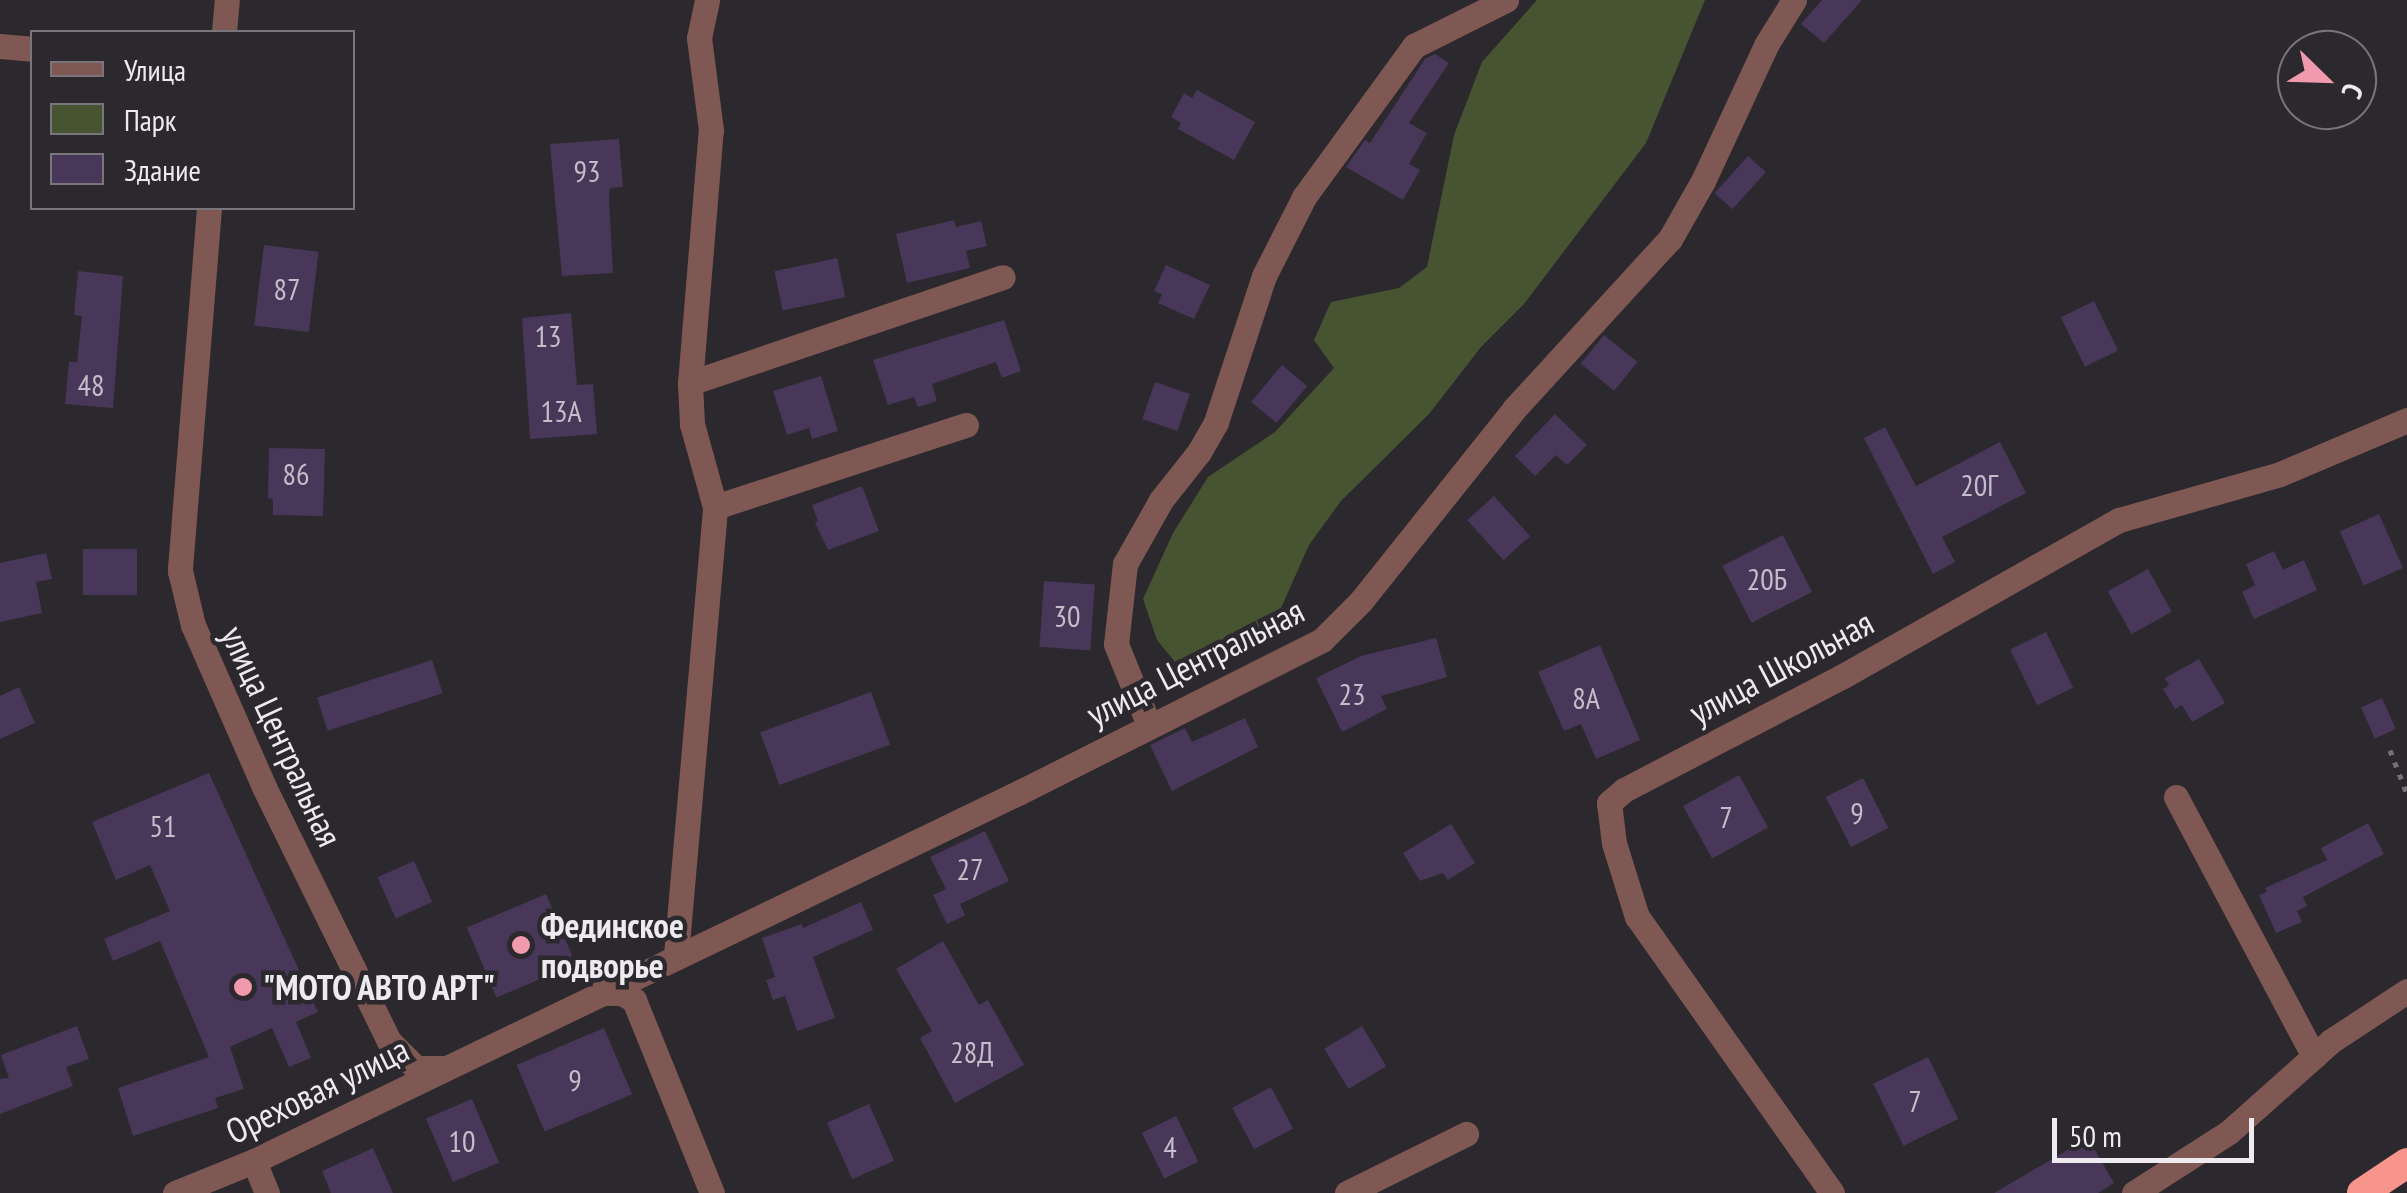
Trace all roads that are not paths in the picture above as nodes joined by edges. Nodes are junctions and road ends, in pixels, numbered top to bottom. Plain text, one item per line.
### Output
1 (227, 0) edge
2 (707, 0) edge
3 (1506, 0) edge
4 (1794, 0) edge
5 (224, 30) edge
6 (0, 46) edge
7 (30, 49) edge
8 (209, 210) edge
9 (1003, 276) dead end
10 (690, 382) junction
11 (2407, 420) edge
12 (966, 426) dead end
13 (715, 506) junction
14 (1150, 725) junction
15 (2176, 796) dead end
16 (676, 955) junction
17 (2407, 992) edge
18 (596, 994) junction
19 (2314, 1057) junction
20 (442, 1068) junction
21 (1466, 1134) dead end
22 (254, 1162) junction
23 (2407, 1163) edge
24 (175, 1193) edge
25 (267, 1193) edge
26 (712, 1193) edge
27 (1346, 1193) edge
28 (1832, 1193) edge
29 (2134, 1193) edge
30 (2362, 1193) edge

1 - 5 street
2 - 10 street
3 - 14 street
4 - 14 street, улица Центральная
6 - 7 street
8 - 20 street, улица Центральная
9 - 10 street
10 - 13 street
11 - 28 street, улица Школьная
12 - 13 street
13 - 16 street
14 - 16 street, улица Центральная
15 - 19 street
16 - 18 street, улица Центральная
17 - 19 street
18 - 20 street, Ореховая улица
18 - 26 street
19 - 29 street
20 - 22 street, Ореховая улица
21 - 27 street
22 - 24 street, Ореховая улица
22 - 25 street
23 - 30 highway

